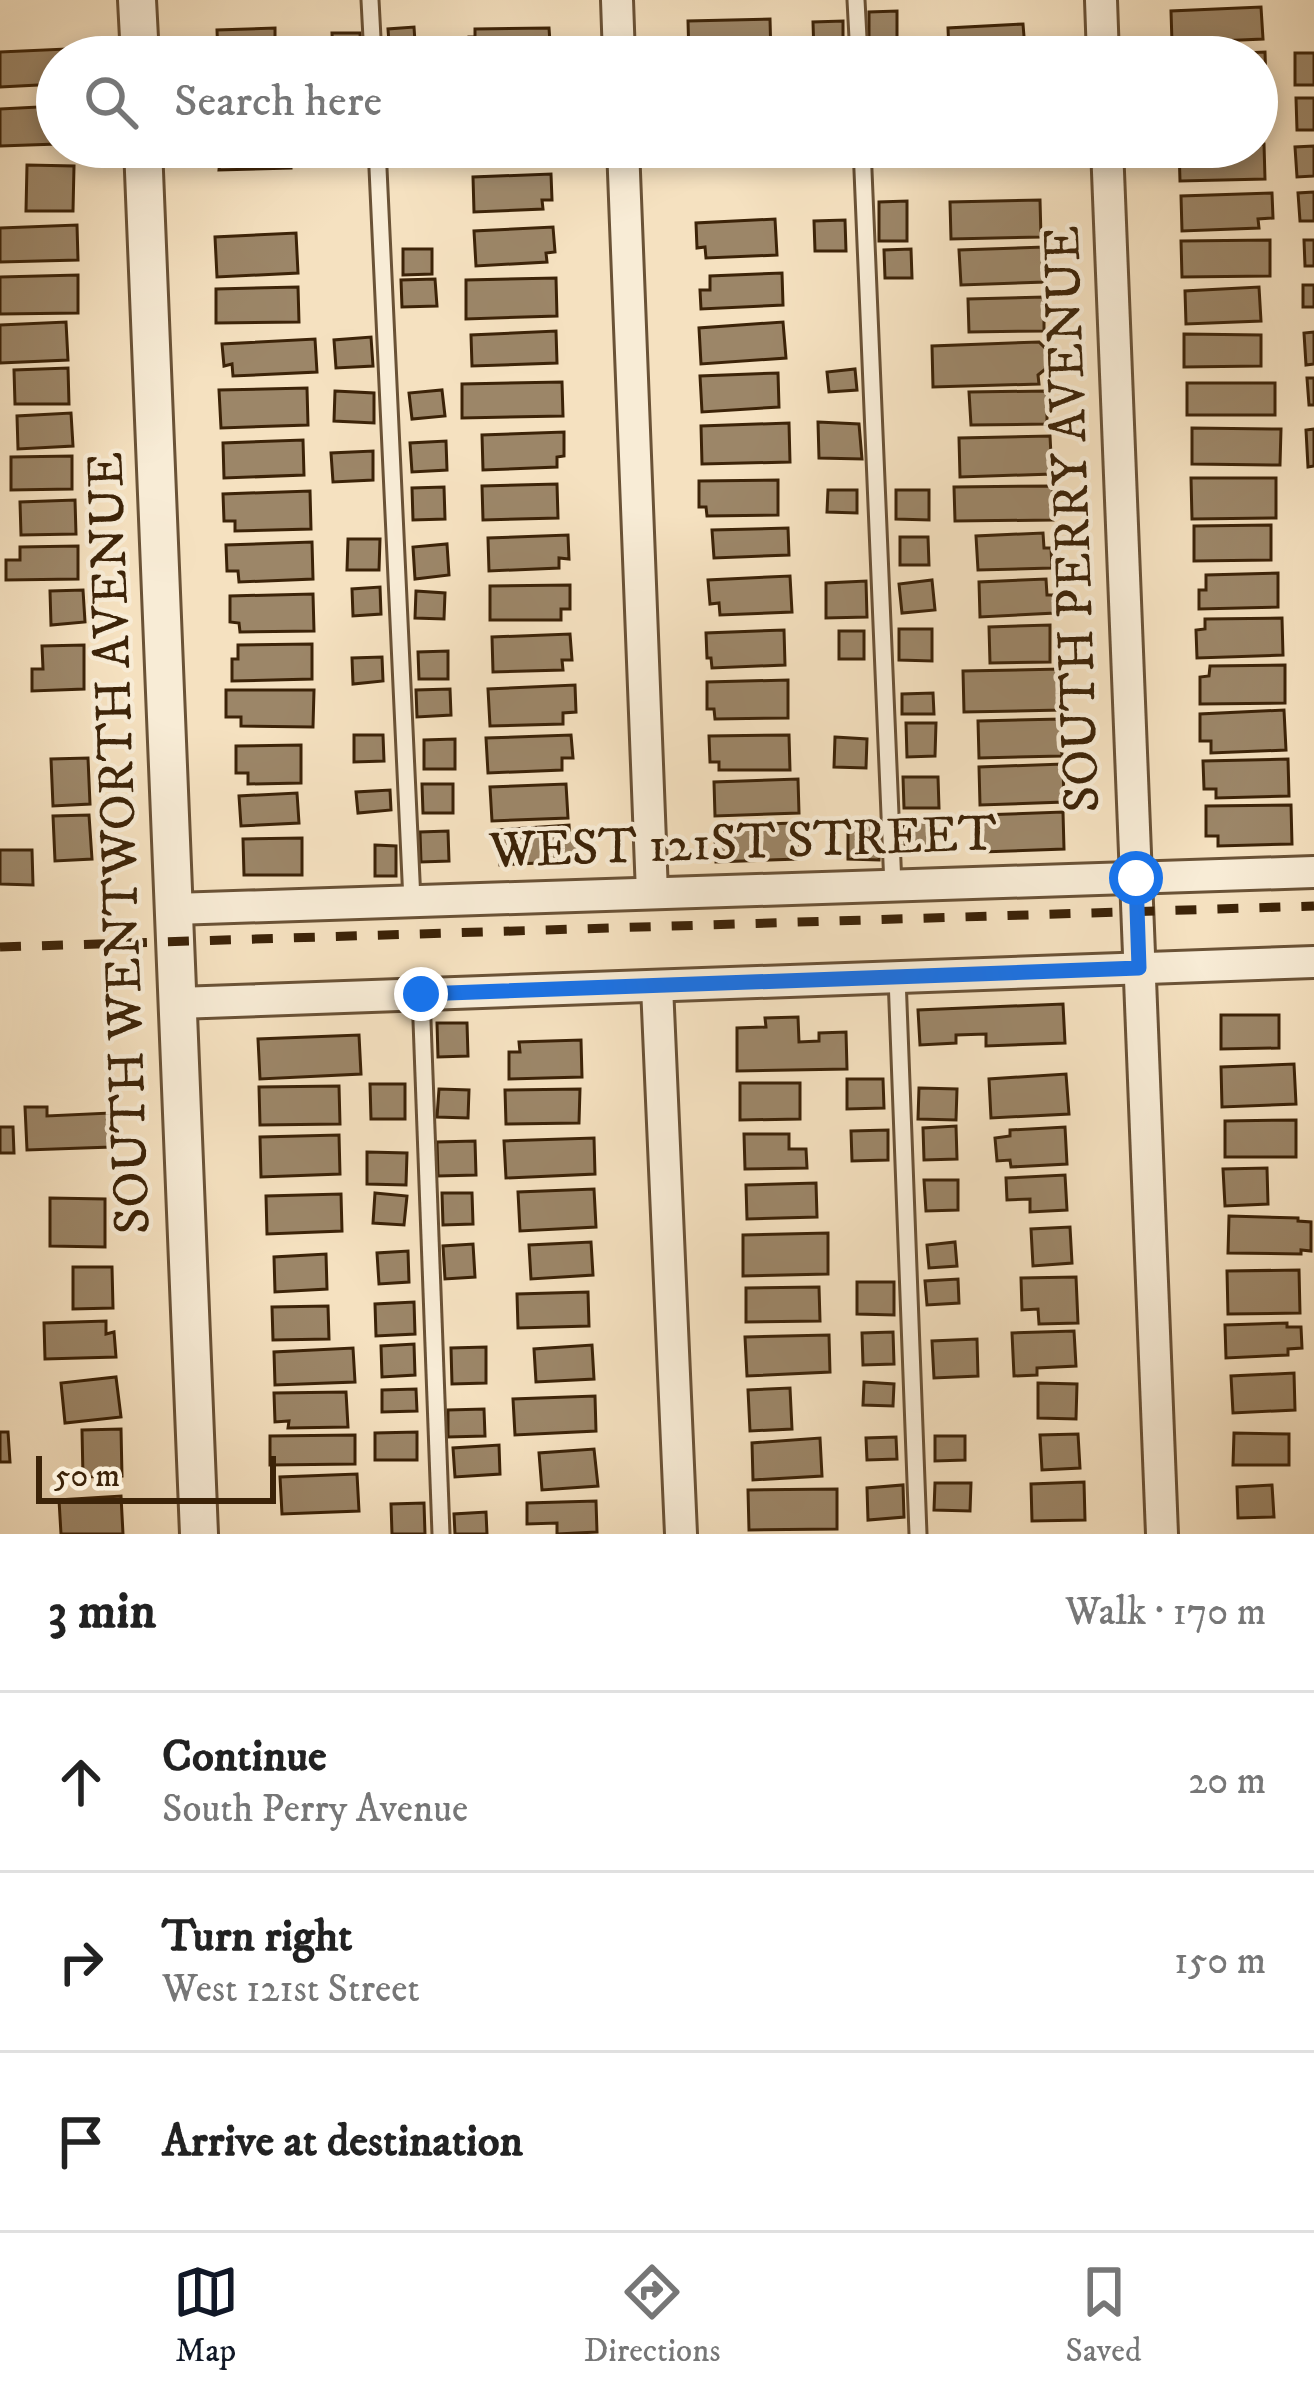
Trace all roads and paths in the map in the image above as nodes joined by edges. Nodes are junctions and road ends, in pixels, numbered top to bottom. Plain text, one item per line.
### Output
1 (137, 0) edge
2 (370, 0) edge
3 (617, 0) edge
4 (856, 0) edge
5 (1101, 0) edge
6 (139, 36) edge
7 (372, 36) edge
8 (618, 36) edge
9 (858, 36) edge
10 (1102, 36) edge
11 (144, 168) edge
12 (378, 168) edge
13 (624, 168) edge
14 (863, 168) edge
15 (1108, 168) edge
16 (1314, 872) edge
17 (1136, 878) junction
18 (893, 886) junction
19 (652, 893) junction
20 (412, 902) junction
21 (174, 909) junction
22 (1314, 962) edge
23 (1139, 968) junction
24 (897, 977) junction
25 (658, 986) junction
26 (421, 994) junction
27 (178, 1003) junction
28 (200, 1534) edge
29 (441, 1534) edge
30 (681, 1534) edge
31 (918, 1534) edge
32 (1162, 1534) edge

1 - 6 street
2 - 7 lane
3 - 8 street
4 - 9 lane
5 - 10 street
11 - 21 street, SOUTH WENTWORTH AVENUE
12 - 20 lane
13 - 19 street
14 - 18 lane
15 - 17 street, SOUTH PERRY AVENUE
16 - 17 street, WEST 121ST STREET
17 - 18 street, WEST 121ST STREET
17 - 23 street, SOUTH PERRY AVENUE
18 - 19 street, WEST 121ST STREET
19 - 20 street, WEST 121ST STREET
20 - 21 street, WEST 121ST STREET
21 - 27 street, SOUTH WENTWORTH AVENUE
22 - 23 street
23 - 24 street
23 - 32 street, SOUTH PERRY AVENUE
24 - 25 street
24 - 31 lane
25 - 26 street
25 - 30 street
26 - 27 street
26 - 29 lane
27 - 28 street, SOUTH WENTWORTH AVENUE

